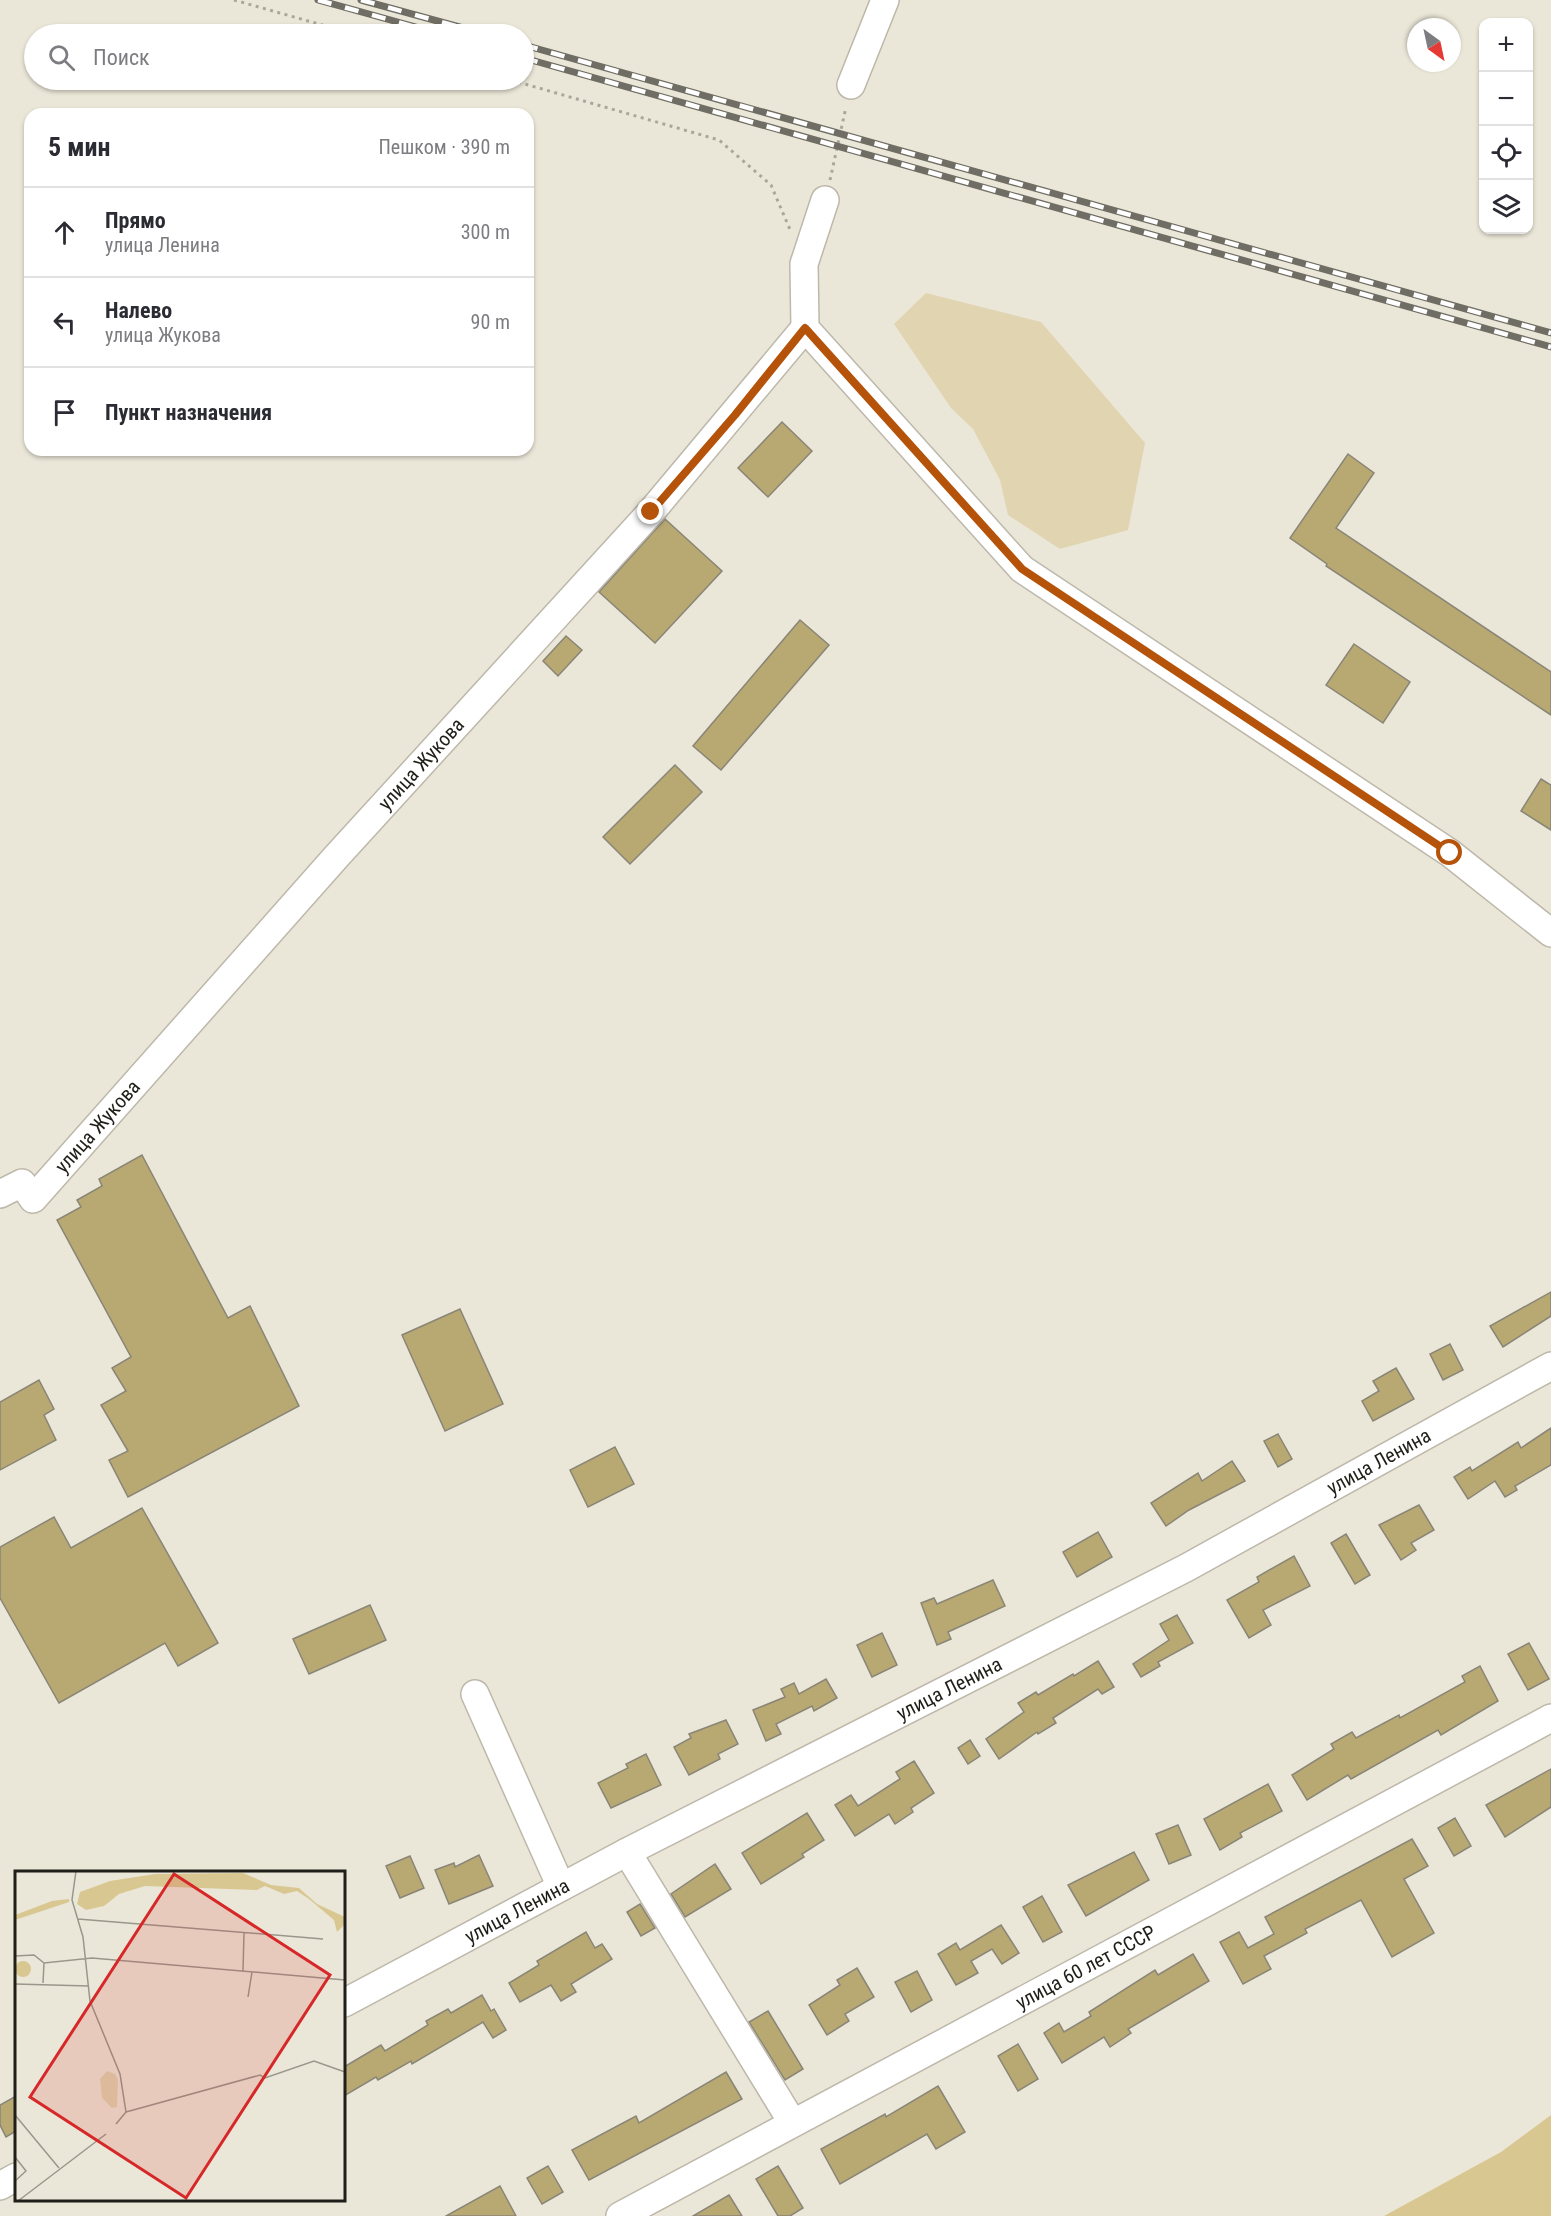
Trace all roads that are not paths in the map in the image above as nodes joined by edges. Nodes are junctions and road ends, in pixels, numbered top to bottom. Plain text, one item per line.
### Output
1 (885, 0) edge
2 (851, 85) road end
3 (825, 200) road end
4 (805, 328) junction
5 (1551, 933) edge
6 (0, 1194) edge
7 (1551, 1366) edge
8 (475, 1694) dead end
9 (1551, 1718) edge
10 (627, 1852) junction
11 (561, 1887) junction
12 (345, 2002) edge
13 (792, 2122) junction
14 (15, 2178) edge
15 (0, 2186) edge
16 (620, 2216) edge

1 - 2 street
3 - 4 street
4 - 5 street
4 - 6 street, улица Жукова
7 - 10 street, улица Ленина
8 - 11 street
9 - 13 street, улица 60 лет СССР
10 - 11 street, улица Ленина
10 - 13 street
11 - 12 street, улица Ленина
13 - 16 street, улица 60 лет СССР
14 - 15 street

